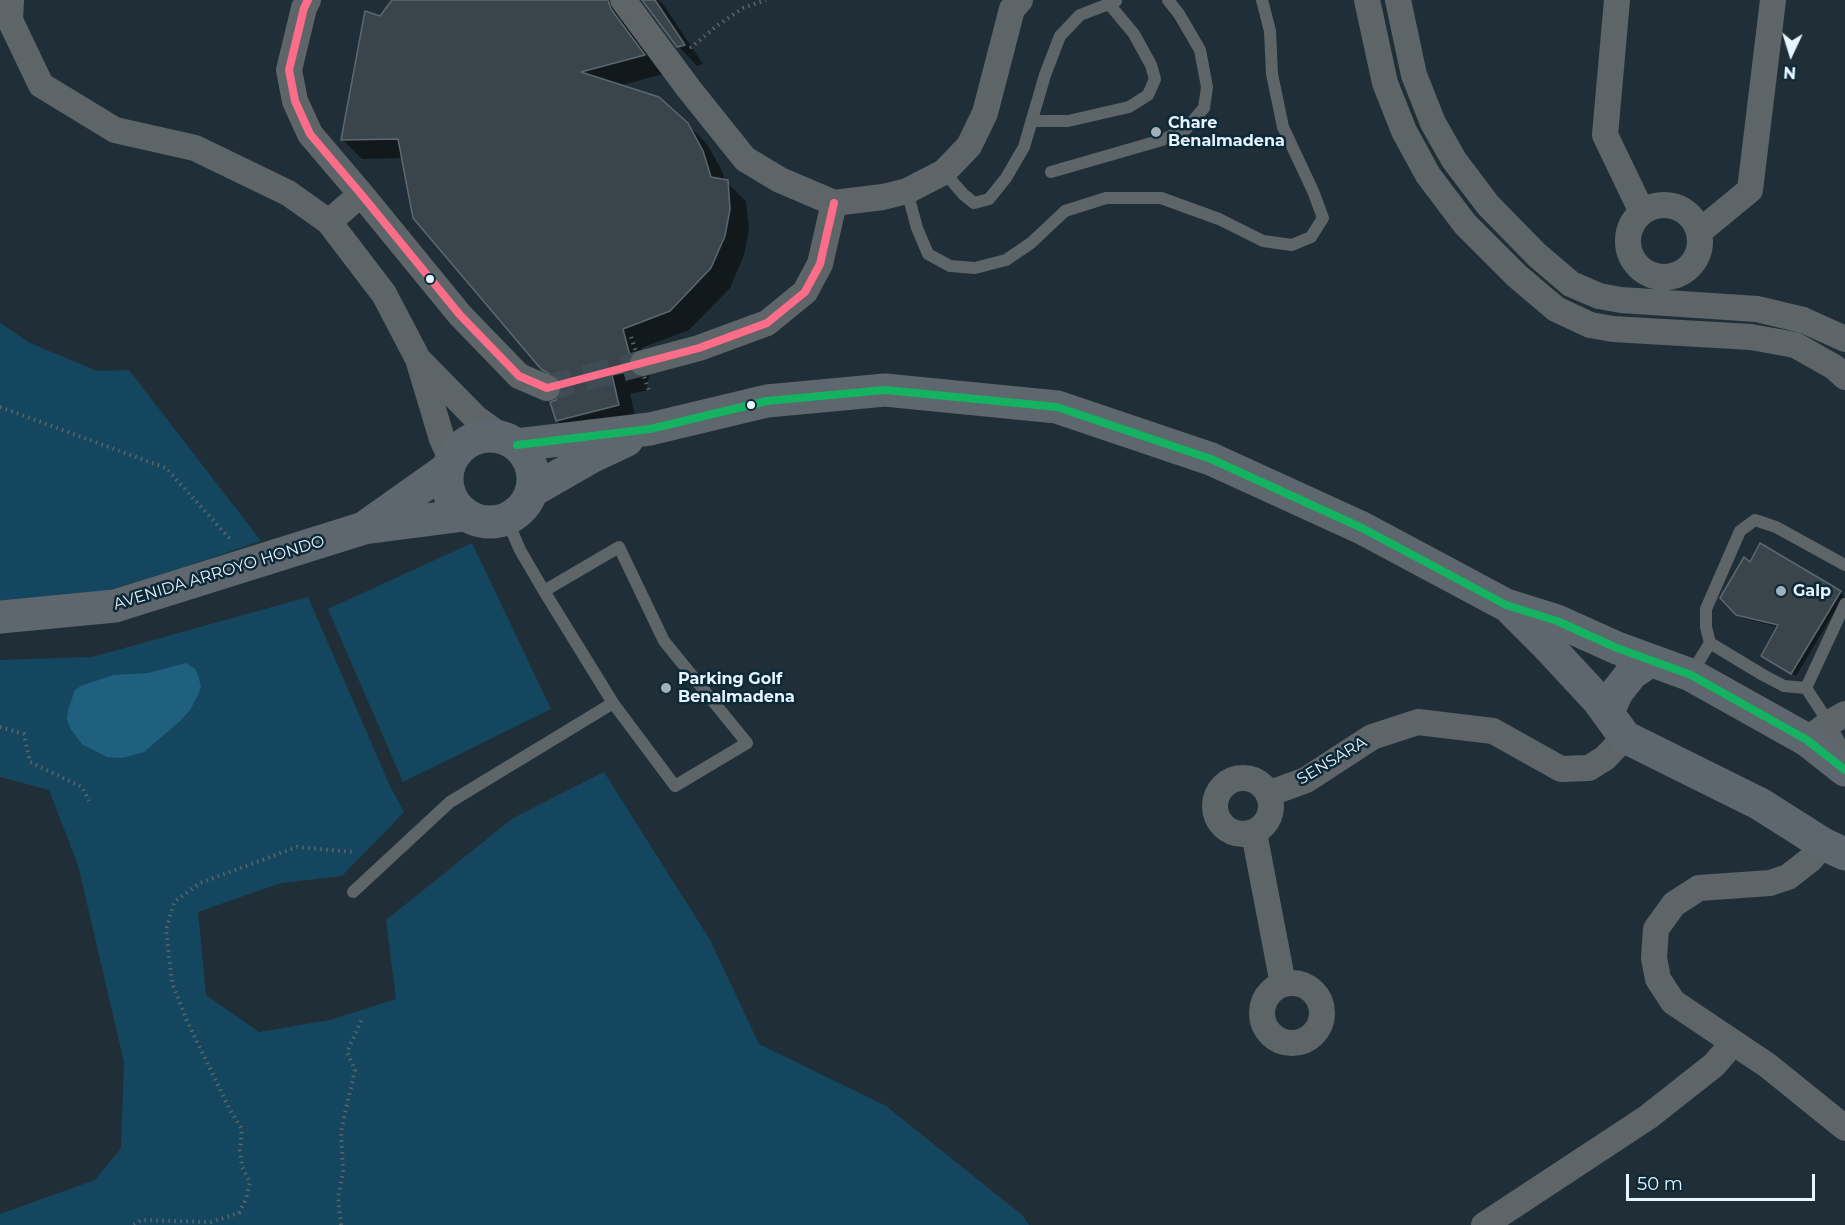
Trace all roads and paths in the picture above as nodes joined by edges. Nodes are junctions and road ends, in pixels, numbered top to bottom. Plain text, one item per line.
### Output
1 (11, 0) edge
2 (308, 0) edge
3 (623, 0) edge
4 (766, 0) edge
5 (1020, 0) edge
6 (1168, 0) edge
7 (1262, 0) edge
8 (1367, 0) edge
9 (1398, 0) edge
10 (1617, 0) edge
11 (1773, 0) edge
12 (758, 1) edge
13 (1113, 2) edge
14 (672, 64) junction
15 (1032, 121) junction
16 (1051, 171) dead end
17 (944, 172) junction
18 (907, 191) junction
19 (362, 194) junction
20 (834, 203) junction
21 (1642, 212) junction
22 (329, 222) junction
23 (1699, 232) junction
24 (1643, 271) junction
25 (1681, 273) junction
26 (1621, 300) junction
27 (1694, 305) junction
28 (631, 337) dead end
29 (1845, 339) edge
30 (418, 359) junction
31 (643, 363) tunnel mouth
32 (1845, 377) edge
33 (547, 388) tunnel mouth
34 (649, 391) dead end
35 (0, 406) edge
36 (650, 429) junction
37 (510, 441) junction
38 (449, 464) junction
39 (532, 491) junction
40 (464, 515) junction
41 (507, 520) junction
42 (364, 528) junction
43 (252, 563) junction
44 (1845, 565) edge
45 (544, 591) junction
46 (1845, 604) edge
47 (1506, 605) junction
48 (0, 617) edge
49 (1710, 643) junction
50 (1650, 661) junction
51 (1691, 675) junction
52 (1806, 688) junction
53 (613, 703) junction
54 (1616, 725) junction
55 (1827, 726) edge
56 (0, 727) edge
57 (1845, 752) edge
58 (1845, 770) edge
59 (1268, 794) junction
60 (89, 801) dead end
61 (1254, 833) junction
62 (1837, 847) edge
63 (353, 852) dead end
64 (353, 892) dead end
65 (1283, 984) dead end
66 (362, 1019) dead end
67 (1733, 1043) junction
68 (1845, 1128) edge
69 (134, 1225) edge
70 (341, 1225) edge
71 (1484, 1225) edge

1 - 22 street
2 - 19 street
3 - 14 street
4 - 12 path
5 - 17 street
6 - 16 lane
7 - 18 lane
8 - 32 street
9 - 26 street
10 - 21 street
11 - 23 street
12 - 14 path
13 - 15 lane
13 - 15 lane
14 - 20 street
15 - 17 lane
17 - 18 street
18 - 20 street
19 - 22 street
19 - 33 street
20 - 31 street
21 - 23 street
21 - 24 street
22 - 30 street
23 - 25 street
24 - 25 street
24 - 26 street
25 - 27 street
26 - 27 street
27 - 29 street
28 - 34 path, bridge
30 - 37 street
30 - 38 street
35 - 43 path
36 - 37 main road
36 - 39 main road
36 - 47 main road
37 - 38 main road
37 - 39 main road
38 - 40 main road
38 - 42 main road, AVENIDA ARROYO HONDO
39 - 41 main road
40 - 41 main road
40 - 42 main road, AVENIDA ARROYO HONDO
41 - 45 lane
42 - 43 main road, AVENIDA ARROYO HONDO
43 - 48 main road, AVENIDA ARROYO HONDO
44 - 49 lane
45 - 53 lane
45 - 53 lane
46 - 52 lane
47 - 50 main road
47 - 54 main road
49 - 51 lane
49 - 52 lane
50 - 51 main road
50 - 54 main road
51 - 55 main road
52 - 55 lane
53 - 64 lane
54 - 59 street, SENSARA
54 - 62 main road
55 - 57 lane
55 - 58 main road
56 - 60 path
59 - 61 street
59 - 61 street
61 - 65 street
62 - 67 street
63 - 69 path
66 - 70 path
67 - 68 street
67 - 71 street

